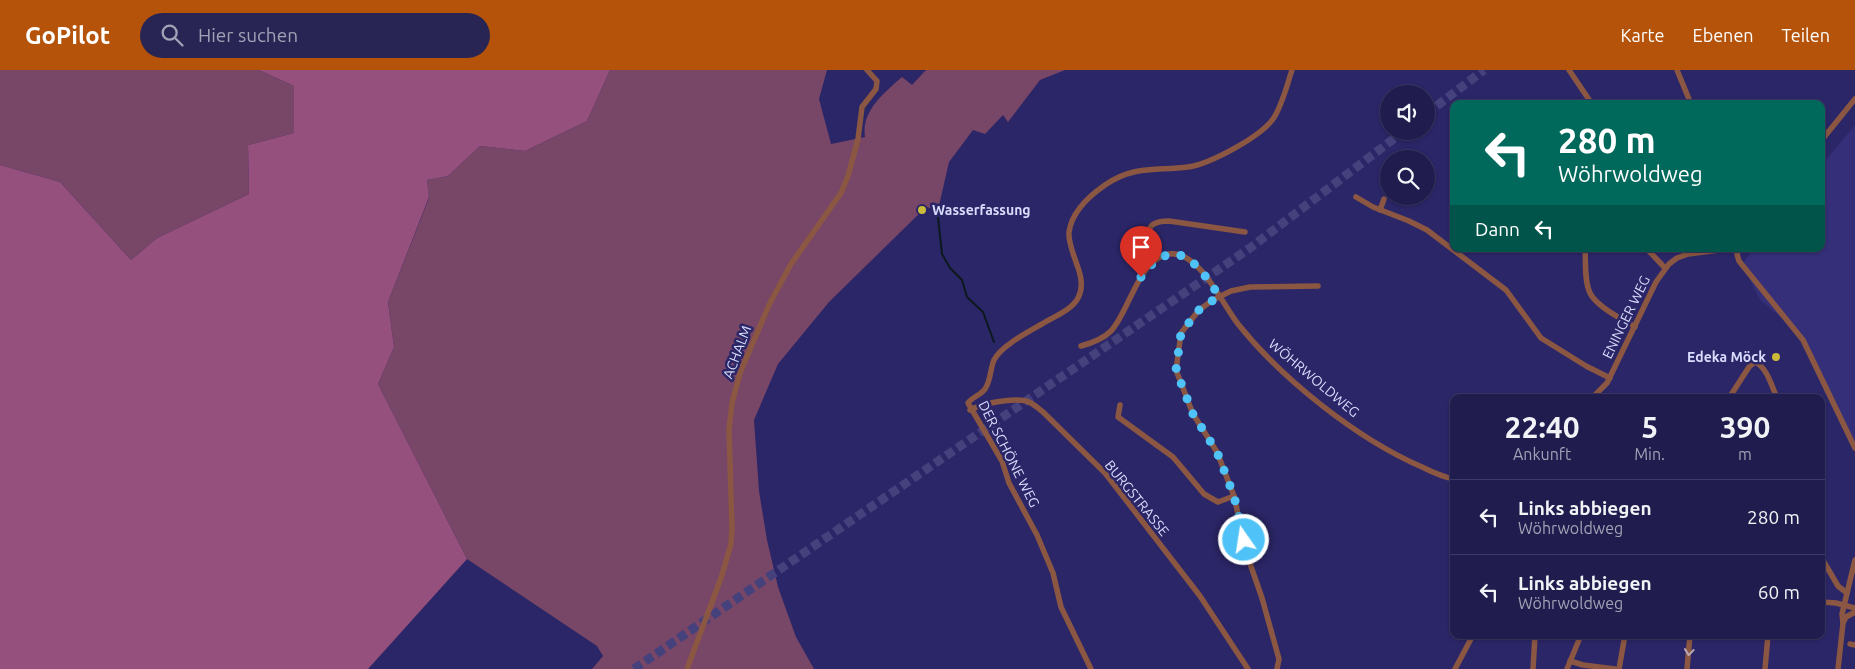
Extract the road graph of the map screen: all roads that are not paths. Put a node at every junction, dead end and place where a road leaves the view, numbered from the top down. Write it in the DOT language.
graph roads {
  1 [pos="867,70"];
  2 [pos="1292,70"];
  3 [pos="1569,70"];
  4 [pos="1678,70"];
  5 [pos="1855,99"];
  6 [pos="1589,100"];
  7 [pos="1689,100"];
  8 [pos="1825,137"];
  9 [pos="1356,197"];
  10 [pos="1382,205"];
  11 [pos="1380,210"];
  12 [pos="1245,232"];
  13 [pos="1450,247"];
  14 [pos="1456,252"];
  15 [pos="1585,252"];
  16 [pos="1650,252"];
  17 [pos="1704,252"];
  18 [pos="1738,252"];
  19 [pos="1160,258"];
  20 [pos="1666,268"];
  21 [pos="1318,286"];
  22 [pos="1219,296"];
  23 [pos="1635,327"];
  24 [pos="1081,346"];
  25 [pos="1610,378"];
  26 [pos="1596,394"];
  27 [pos="1732,394"];
  28 [pos="1775,394"];
  29 [pos="1120,405"];
  30 [pos="970,410"];
  31 [pos="1855,448"];
  32 [pos="1450,478"];
  33 [pos="1234,496"];
  34 [pos="1855,560"];
  35 [pos="1825,564"];
  36 [pos="1847,593"];
  37 [pos="1825,603"];
  38 [pos="1844,605"];
  39 [pos="1855,608"];
  40 [pos="1855,612"];
  41 [pos="1843,623"];
  42 [pos="1470,639"];
  43 [pos="1535,639"];
  44 [pos="1580,639"];
  45 [pos="1624,639"];
  46 [pos="1690,639"];
  47 [pos="1768,639"];
  48 [pos="1570,661"];
  49 [pos="687,669"];
  50 [pos="1091,669"];
  51 [pos="1248,669"];
  52 [pos="1277,669"];
  53 [pos="1455,669"];
  54 [pos="1532,669"];
  55 [pos="1567,669"];
  56 [pos="1615,669"];
  57 [pos="1619,669"];
  58 [pos="1687,669"];
  59 [pos="1764,669"];
  60 [pos="1838,669"];
  1 -- 49 [label="street, ACHALM"];
  2 -- 30 [label="street, DER SCHÖNE WEG"];
  3 -- 6 [label="street"];
  4 -- 7 [label="street"];
  5 -- 8 [label="street"];
  9 -- 11 [label="street"];
  10 -- 11 [label="street"];
  11 -- 13 [label="street"];
  12 -- 19 [label="street"];
  14 -- 25 [label="street"];
  15 -- 23 [label="street"];
  16 -- 20 [label="street, ENINGER WEG"];
  17 -- 20 [label="street"];
  18 -- 31 [label="street"];
  19 -- 22 [label="street, WÖHRWOLDWEG"];
  19 -- 24 [label="street"];
  20 -- 23 [label="street, ENINGER WEG"];
  21 -- 22 [label="street"];
  22 -- 32 [label="street, WÖHRWOLDWEG"];
  22 -- 33 [label="street"];
  23 -- 25 [label="street, ENINGER WEG"];
  25 -- 26 [label="street, ENINGER WEG"];
  27 -- 28 [label="street"];
  29 -- 33 [label="street"];
  30 -- 50 [label="street, DER SCHÖNE WEG"];
  30 -- 51 [label="street, BURGSTRASSE"];
  33 -- 52 [label="street"];
  34 -- 36 [label="street"];
  35 -- 36 [label="street"];
  36 -- 38 [label="street"];
  37 -- 38 [label="street"];
  38 -- 39 [label="street"];
  38 -- 41 [label="street"];
  40 -- 41 [label="street"];
  41 -- 60 [label="street"];
  42 -- 53 [label="street"];
  43 -- 54 [label="street"];
  44 -- 48 [label="street"];
  45 -- 57 [label="street"];
  46 -- 58 [label="street, one-way"];
  47 -- 59 [label="street"];
  48 -- 55 [label="street"];
  48 -- 56 [label="street"];
}
